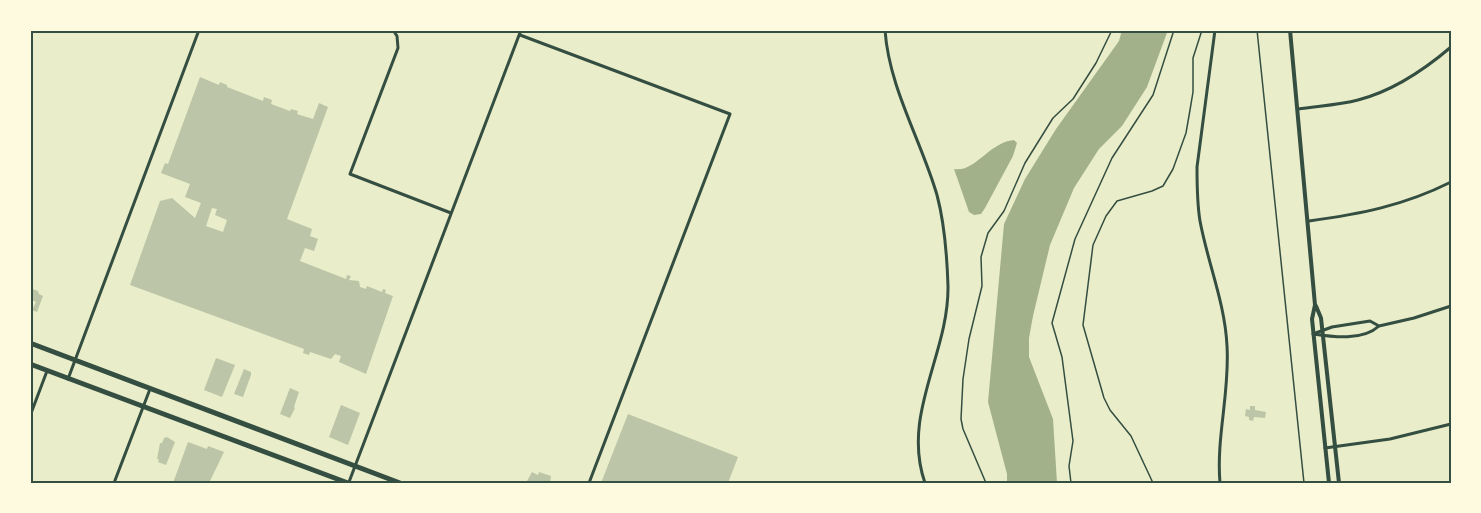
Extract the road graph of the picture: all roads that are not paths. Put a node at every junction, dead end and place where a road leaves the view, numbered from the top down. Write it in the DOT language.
graph roads {
  1 [pos="199,30"];
  2 [pos="393,30"];
  3 [pos="521,30"];
  4 [pos="885,30"];
  5 [pos="1215,30"];
  6 [pos="1290,30"];
  7 [pos="520,35"];
  8 [pos="1451,47"];
  9 [pos="1298,109"];
  10 [pos="1451,182"];
  11 [pos="451,213"];
  12 [pos="1309,221"];
  13 [pos="1315,305"];
  14 [pos="1451,306"];
  15 [pos="1379,326"];
  16 [pos="1323,333"];
  17 [pos="1313,334"];
  18 [pos="30,343"];
  19 [pos="75,360"];
  20 [pos="30,364"];
  21 [pos="47,371"];
  22 [pos="68,379"];
  23 [pos="150,388"];
  24 [pos="143,407"];
  25 [pos="30,416"];
  26 [pos="1451,424"];
  27 [pos="1335,446"];
  28 [pos="1325,448"];
  29 [pos="355,466"];
  30 [pos="114,483"];
  31 [pos="348,483"];
  32 [pos="400,483"];
  33 [pos="589,483"];
  34 [pos="925,483"];
  35 [pos="1220,483"];
  36 [pos="1329,483"];
  37 [pos="1339,483"];
  1 -- 19 [label="street"];
  2 -- 11 [label="street"];
  3 -- 7 [label="street"];
  4 -- 34 [label="street"];
  5 -- 35 [label="street"];
  6 -- 9 [label="street"];
  7 -- 11 [label="street"];
  7 -- 33 [label="street"];
  8 -- 9 [label="street"];
  9 -- 12 [label="street"];
  10 -- 12 [label="street"];
  11 -- 29 [label="street"];
  12 -- 13 [label="street"];
  13 -- 16 [label="street"];
  13 -- 17 [label="street"];
  14 -- 15 [label="street"];
  15 -- 16 [label="street"];
  15 -- 16 [label="street"];
  16 -- 17 [label="street"];
  16 -- 27 [label="street"];
  17 -- 28 [label="street"];
  18 -- 19 [label="main road"];
  19 -- 22 [label="street"];
  19 -- 23 [label="main road"];
  20 -- 21 [label="main road"];
  21 -- 22 [label="main road"];
  21 -- 25 [label="street"];
  22 -- 24 [label="main road"];
  23 -- 24 [label="street"];
  23 -- 29 [label="main road"];
  24 -- 30 [label="street"];
  24 -- 31 [label="main road"];
  26 -- 27 [label="street"];
  27 -- 28 [label="street"];
  27 -- 37 [label="street"];
  28 -- 36 [label="street"];
  29 -- 31 [label="street"];
  29 -- 32 [label="main road"];
}
